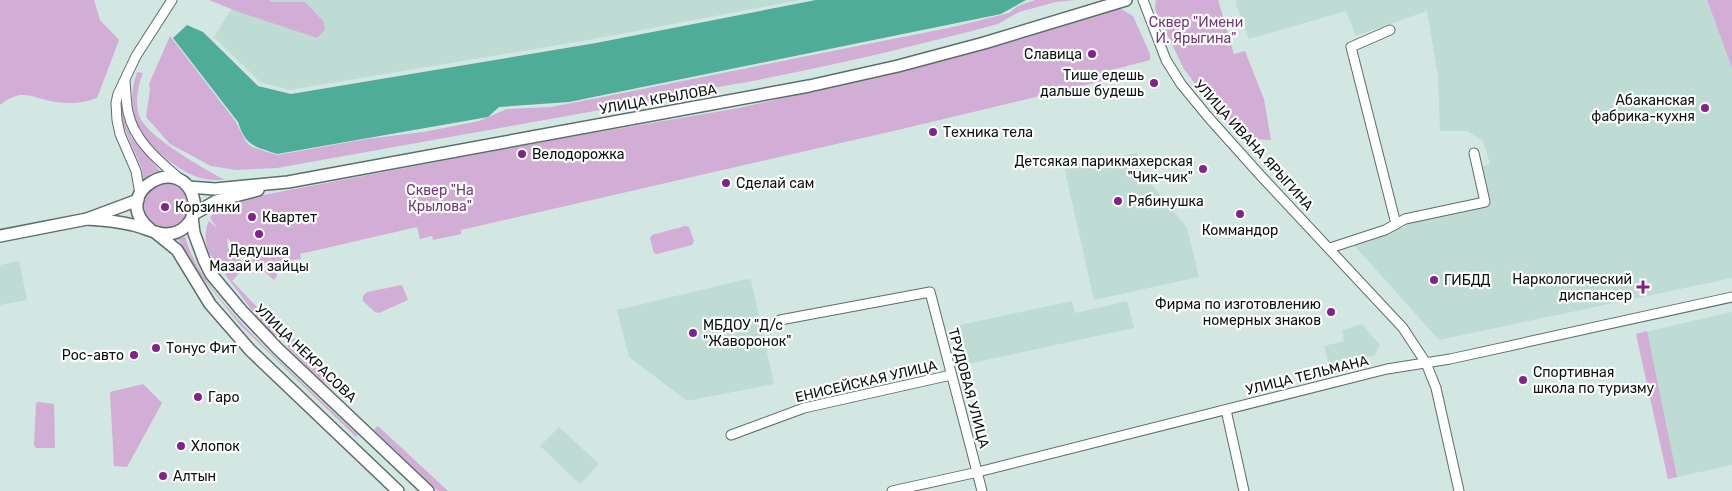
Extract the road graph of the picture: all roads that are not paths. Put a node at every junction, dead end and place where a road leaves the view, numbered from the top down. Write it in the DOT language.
graph roads {
  1 [pos="172,0"];
  2 [pos="1126,0"];
  3 [pos="1143,0"];
  4 [pos="1390,30"];
  5 [pos="125,81"];
  6 [pos="1474,153"];
  7 [pos="288,182"];
  8 [pos="186,186"];
  9 [pos="139,197"];
  10 [pos="193,216"];
  11 [pos="87,219"];
  12 [pos="1396,224"];
  13 [pos="154,232"];
  14 [pos="0,236"];
  15 [pos="1330,248"];
  16 [pos="1732,296"];
  17 [pos="780,320"];
  18 [pos="1426,363"];
  19 [pos="951,375"];
  20 [pos="1226,410"];
  21 [pos="731,435"];
  22 [pos="978,472"];
  23 [pos="398,491"];
  24 [pos="428,491"];
  25 [pos="892,491"];
  26 [pos="982,491"];
  27 [pos="1244,491"];
  28 [pos="1459,491"];
  1 -- 5 [label="street"];
  2 -- 7 [label="main road, УЛИЦА КРЫЛОВА"];
  3 -- 15 [label="street, УЛИЦА ИВАНА ЯРЫГИНА"];
  4 -- 12 [label="street"];
  5 -- 8 [label="street"];
  5 -- 9 [label="street"];
  6 -- 12 [label="street"];
  7 -- 8 [label="main road, УЛИЦА КРЫЛОВА"];
  7 -- 10 [label="main road"];
  8 -- 9 [label="main road, УЛИЦА КРЫЛОВА"];
  8 -- 10 [label="main road"];
  9 -- 11 [label="main road, УЛИЦА КРЫЛОВА"];
  9 -- 13 [label="main road"];
  10 -- 13 [label="main road"];
  10 -- 24 [label="main road, УЛИЦА НЕКРАСОВА"];
  11 -- 13 [label="main road"];
  11 -- 14 [label="main road, УЛИЦА КРЫЛОВА"];
  12 -- 15 [label="street"];
  13 -- 23 [label="main road"];
  15 -- 18 [label="street, УЛИЦА ИВАНА ЯРЫГИНА"];
  16 -- 18 [label="street, УЛИЦА ТЕЛЬМАНА"];
  17 -- 19 [label="street, ТРУДОВАЯ УЛИЦА"];
  18 -- 20 [label="street, УЛИЦА ТЕЛЬМАНА"];
  18 -- 28 [label="street, УЛИЦА ИВАНА ЯРЫГИНА"];
  19 -- 21 [label="street, ЕНИСЕЙСКАЯ УЛИЦА"];
  19 -- 22 [label="street, ТРУДОВАЯ УЛИЦА"];
  20 -- 22 [label="street, УЛИЦА ТЕЛЬМАНА"];
  20 -- 27 [label="street"];
  22 -- 25 [label="street, УЛИЦА ТЕЛЬМАНА"];
  22 -- 26 [label="street, ТРУДОВАЯ УЛИЦА"];
}
